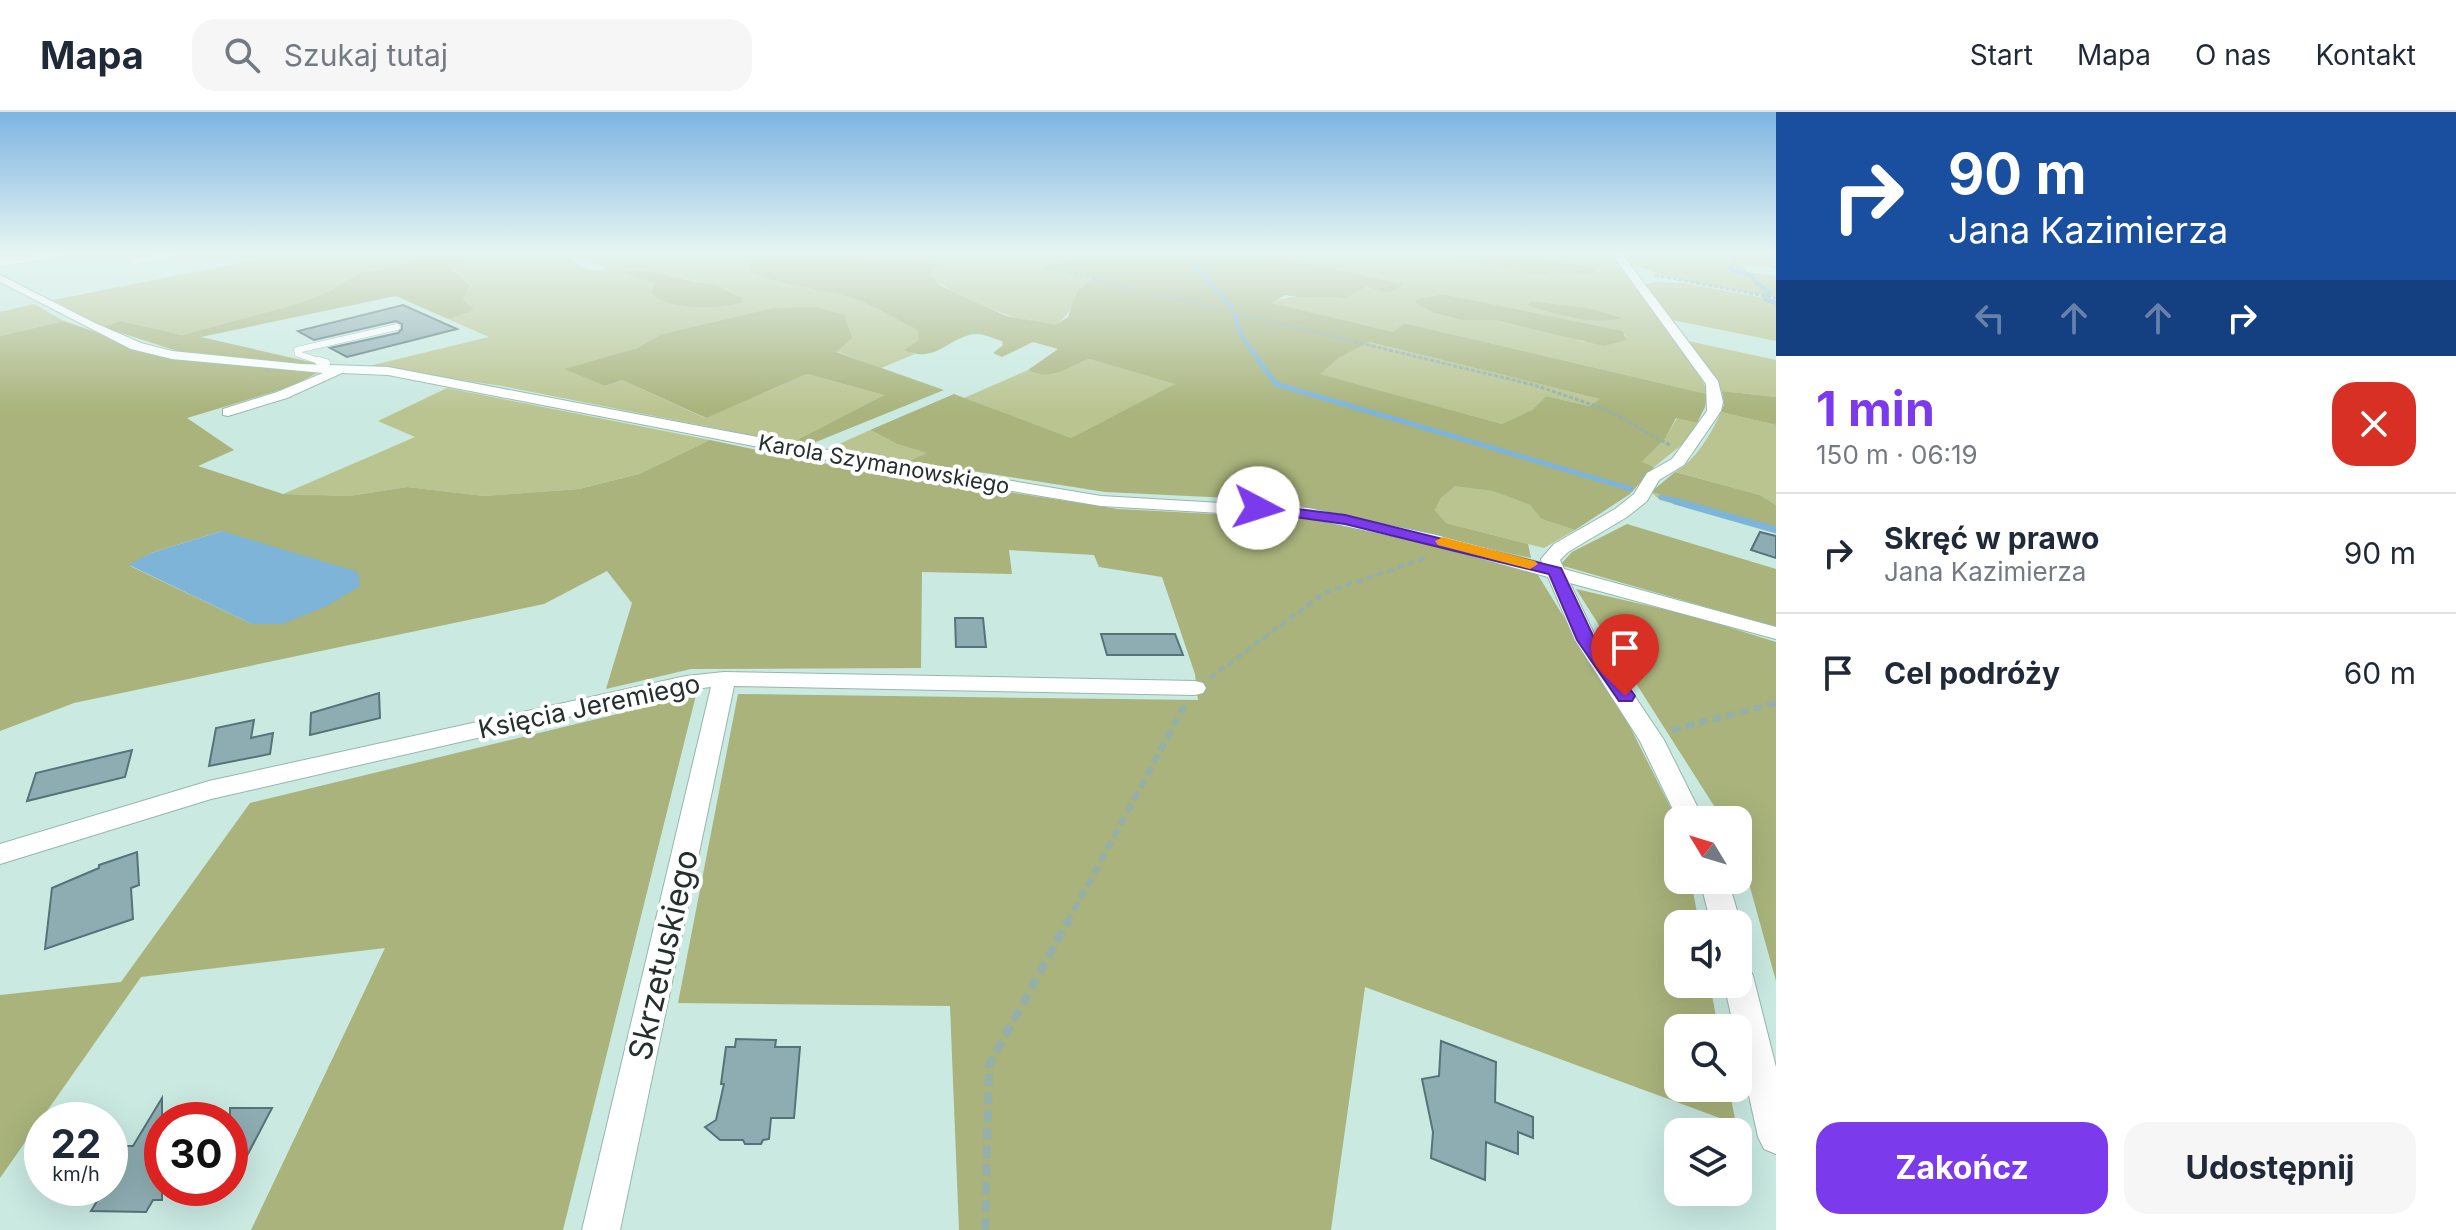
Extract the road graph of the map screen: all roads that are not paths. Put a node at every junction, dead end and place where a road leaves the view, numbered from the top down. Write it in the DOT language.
graph roads {
  1 [pos="53,306"];
  2 [pos="1656,306"];
  3 [pos="397,327"];
  4 [pos="324,368"];
  5 [pos="345,368"];
  6 [pos="228,412"];
  7 [pos="1556,571"];
  8 [pos="1776,633"];
  9 [pos="724,679"];
  10 [pos="1195,688"];
  11 [pos="1684,806"];
  12 [pos="0,854"];
  13 [pos="1743,998"];
  14 [pos="1776,1137"];
  15 [pos="601,1230"];
  1 -- 4 [label="street, Karola Szymanowskiego"];
  2 -- 7 [label="street"];
  3 -- 4 [label="lane"];
  4 -- 5 [label="street, Karola Szymanowskiego"];
  5 -- 6 [label="street"];
  5 -- 7 [label="street, Karola Szymanowskiego"];
  7 -- 8 [label="street, Karola Szymanowskiego"];
  7 -- 11 [label="street"];
  9 -- 10 [label="street, Księcia Jeremiego"];
  9 -- 12 [label="street, Księcia Jeremiego"];
  9 -- 15 [label="street, Skrzetuskiego"];
  13 -- 14 [label="street"];
}
